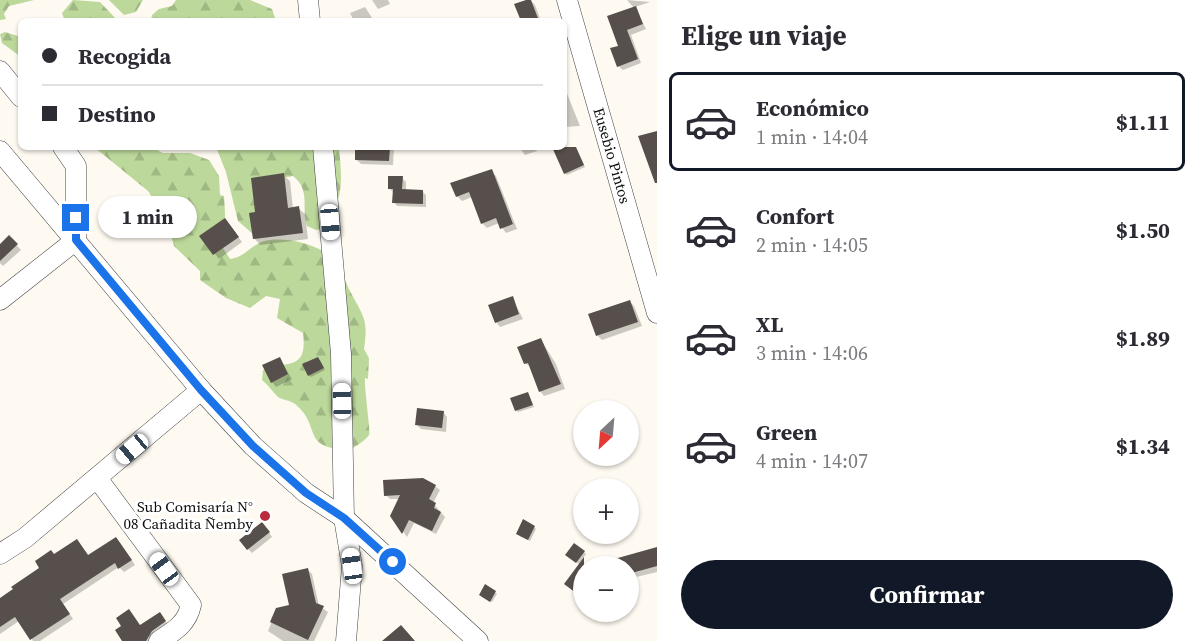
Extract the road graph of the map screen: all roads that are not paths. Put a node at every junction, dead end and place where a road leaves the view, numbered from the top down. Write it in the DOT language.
graph roads {
  1 [pos="308,0"];
  2 [pos="567,0"];
  3 [pos="310,18"];
  4 [pos="0,71"];
  5 [pos="18,92"];
  6 [pos="0,150"];
  7 [pos="65,150"];
  8 [pos="323,150"];
  9 [pos="76,240"];
  10 [pos="0,300"];
  11 [pos="657,312"];
  12 [pos="201,390"];
  13 [pos="98,478"];
  14 [pos="344,518"];
  15 [pos="0,554"];
  16 [pos="159,641"];
  17 [pos="346,641"];
  18 [pos="478,641"];
  1 -- 3 [label="street"];
  2 -- 11 [label="street, Eusebio Pintos"];
  4 -- 5 [label="street"];
  6 -- 9 [label="street"];
  7 -- 9 [label="street"];
  8 -- 14 [label="street"];
  9 -- 10 [label="street"];
  9 -- 12 [label="street"];
  12 -- 13 [label="street"];
  12 -- 14 [label="street"];
  13 -- 15 [label="street"];
  13 -- 16 [label="street"];
  14 -- 17 [label="street"];
  14 -- 18 [label="street"];
}
